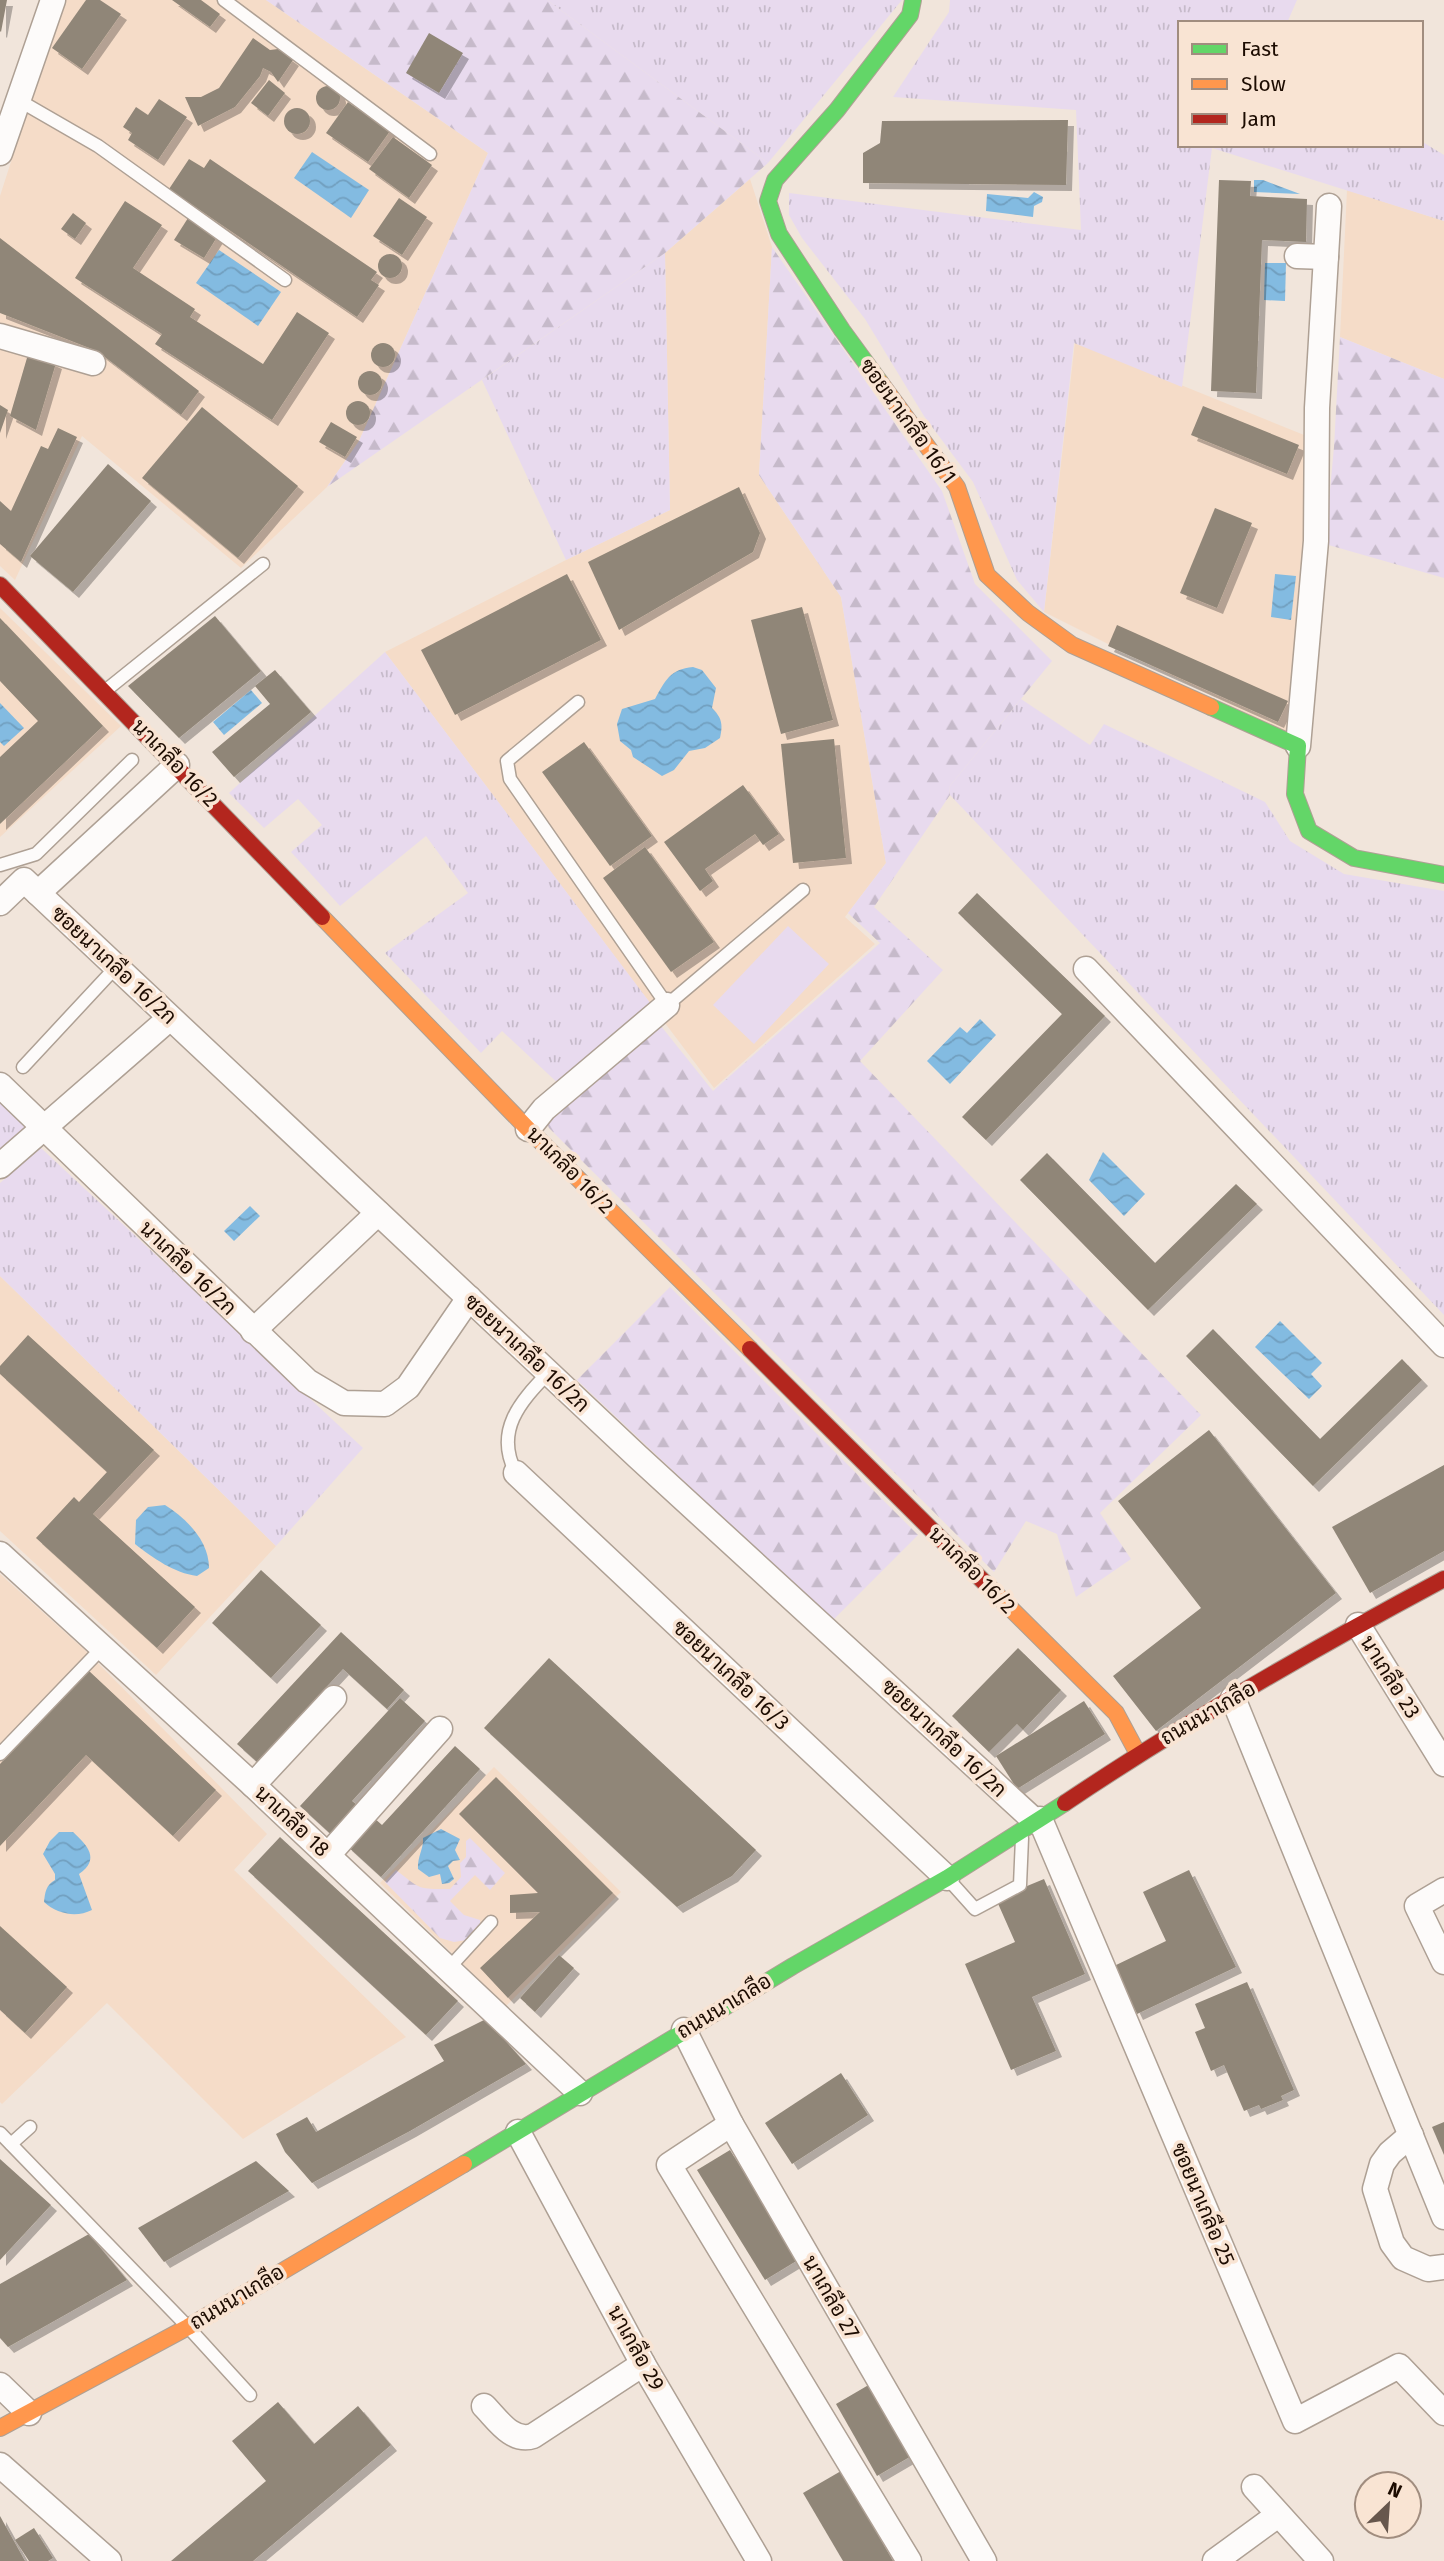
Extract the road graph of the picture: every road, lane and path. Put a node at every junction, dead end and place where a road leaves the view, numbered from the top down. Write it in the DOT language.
graph roads {
  1 [pos="53,0"];
  2 [pos="224,0"];
  3 [pos="913,0"];
  4 [pos="20,101"];
  5 [pos="2,142"];
  6 [pos="430,154"];
  7 [pos="1329,206"];
  8 [pos="1297,256"];
  9 [pos="1326,257"];
  10 [pos="285,280"];
  11 [pos="0,336"];
  12 [pos="93,363"];
  13 [pos="263,564"];
  14 [pos="0,585"];
  15 [pos="105,691"];
  16 [pos="578,702"];
  17 [pos="1298,746"];
  18 [pos="132,760"];
  19 [pos="177,765"];
  20 [pos="0,865"];
  21 [pos="1444,875"];
  22 [pos="31,886"];
  23 [pos="803,890"];
  24 [pos="0,903"];
  25 [pos="117,967"];
  26 [pos="1086,969"];
  27 [pos="667,1005"];
  28 [pos="170,1018"];
  29 [pos="23,1067"];
  30 [pos="0,1085"];
  31 [pos="43,1128"];
  32 [pos="528,1129"];
  33 [pos="0,1166"];
  34 [pos="377,1213"];
  35 [pos="469,1298"];
  36 [pos="253,1331"];
  37 [pos="1444,1345"];
  38 [pos="548,1373"];
  39 [pos="516,1473"];
  40 [pos="0,1554"];
  41 [pos="1444,1579"];
  42 [pos="1358,1625"];
  43 [pos="103,1647"];
  44 [pos="334,1698"];
  45 [pos="1233,1698"];
  46 [pos="440,1729"];
  47 [pos="0,1754"];
  48 [pos="1138,1754"];
  49 [pos="1444,1764"];
  50 [pos="253,1785"];
  51 [pos="1033,1824"];
  52 [pos="328,1855"];
  53 [pos="947,1878"];
  54 [pos="1444,1890"];
  55 [pos="491,1922"];
  56 [pos="1444,1962"];
  57 [pos="449,1968"];
  58 [pos="684,2030"];
  59 [pos="580,2093"];
  60 [pos="731,2124"];
  61 [pos="30,2127"];
  62 [pos="518,2132"];
  63 [pos="0,2133"];
  64 [pos="1411,2135"];
  65 [pos="11,2144"];
  66 [pos="1444,2217"];
  67 [pos="1444,2267"];
  68 [pos="188,2327"];
  69 [pos="643,2364"];
  70 [pos="0,2385"];
  71 [pos="250,2395"];
  72 [pos="484,2406"];
  73 [pos="29,2413"];
  74 [pos="1444,2413"];
  75 [pos="0,2428"];
  76 [pos="0,2465"];
  77 [pos="1254,2487"];
  78 [pos="1278,2515"];
  79 [pos="109,2561"];
  80 [pos="759,2561"];
  81 [pos="909,2561"];
  82 [pos="984,2561"];
  83 [pos="1215,2561"];
  84 [pos="1321,2561"];
  1 -- 4 [label="street"];
  2 -- 6 [label="lane"];
  3 -- 17 [label="street, ซอยนาเกลือ 16/1"];
  4 -- 5 [label="street"];
  4 -- 10 [label="lane"];
  7 -- 9 [label="street"];
  8 -- 9 [label="street"];
  9 -- 17 [label="street"];
  11 -- 12 [label="street"];
  13 -- 15 [label="lane"];
  14 -- 15 [label="street, นาเกลือ 16/2"];
  15 -- 19 [label="street, นาเกลือ 16/2"];
  16 -- 27 [label="lane"];
  17 -- 21 [label="street"];
  18 -- 20 [label="lane"];
  19 -- 22 [label="street"];
  19 -- 32 [label="street, นาเกลือ 16/2"];
  22 -- 24 [label="street"];
  22 -- 25 [label="street, ซอยนาเกลือ 16/2ก"];
  23 -- 27 [label="lane"];
  25 -- 28 [label="street, ซอยนาเกลือ 16/2ก"];
  25 -- 29 [label="lane"];
  26 -- 37 [label="street"];
  27 -- 32 [label="street"];
  28 -- 31 [label="street"];
  28 -- 34 [label="street, ซอยนาเกลือ 16/2ก"];
  30 -- 31 [label="street, นาเกลือ 16/2ก"];
  31 -- 33 [label="street"];
  31 -- 36 [label="street, นาเกลือ 16/2ก"];
  32 -- 48 [label="street, นาเกลือ 16/2"];
  34 -- 35 [label="street, ซอยนาเกลือ 16/2ก"];
  34 -- 36 [label="street, นาเกลือ 16/2ก"];
  35 -- 36 [label="street"];
  35 -- 38 [label="street, ซอยนาเกลือ 16/2ก"];
  38 -- 39 [label="lane"];
  38 -- 51 [label="street, ซอยนาเกลือ 16/2ก"];
  39 -- 53 [label="street, ซอยนาเกลือ 16/3"];
  40 -- 43 [label="street, นาเกลือ 18"];
  41 -- 42 [label="street, ถนนนาเกลือ"];
  42 -- 45 [label="street, ถนนนาเกลือ"];
  42 -- 49 [label="street, นาเกลือ 23"];
  43 -- 47 [label="lane"];
  43 -- 50 [label="street, นาเกลือ 18"];
  44 -- 50 [label="street"];
  45 -- 48 [label="street, ถนนนาเกลือ"];
  45 -- 64 [label="street"];
  46 -- 52 [label="street"];
  48 -- 51 [label="street, ถนนนาเกลือ"];
  50 -- 52 [label="street, นาเกลือ 18"];
  51 -- 53 [label="street, ถนนนาเกลือ"];
  51 -- 53 [label="lane"];
  51 -- 74 [label="street, ซอยนาเกลือ 25"];
  52 -- 57 [label="street, นาเกลือ 18"];
  53 -- 58 [label="street, ถนนนาเกลือ"];
  54 -- 56 [label="street"];
  55 -- 57 [label="lane"];
  57 -- 59 [label="street, นาเกลือ 18"];
  58 -- 59 [label="street, ถนนนาเกลือ"];
  58 -- 60 [label="street, นาเกลือ 27"];
  59 -- 62 [label="street, ถนนนาเกลือ"];
  60 -- 81 [label="street"];
  60 -- 82 [label="street, นาเกลือ 27"];
  61 -- 65 [label="lane"];
  62 -- 68 [label="street, ถนนนาเกลือ"];
  62 -- 69 [label="street, นาเกลือ 29"];
  63 -- 65 [label="lane"];
  64 -- 66 [label="street"];
  64 -- 67 [label="street"];
  65 -- 68 [label="lane"];
  68 -- 71 [label="lane"];
  68 -- 73 [label="street, ถนนนาเกลือ"];
  69 -- 72 [label="street"];
  69 -- 80 [label="street, นาเกลือ 29"];
  70 -- 73 [label="street"];
  73 -- 75 [label="street, ถนนนาเกลือ"];
  76 -- 79 [label="street"];
  77 -- 78 [label="street"];
  78 -- 83 [label="street"];
  78 -- 84 [label="street"];
}
